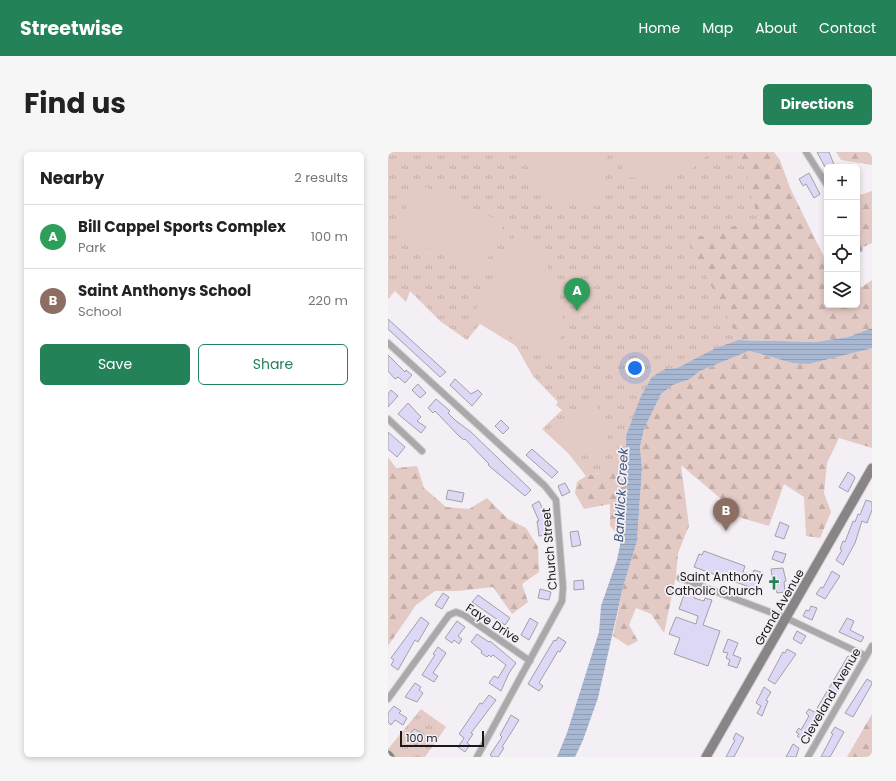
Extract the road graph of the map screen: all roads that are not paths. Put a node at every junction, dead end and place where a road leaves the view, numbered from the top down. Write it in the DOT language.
graph roads {
  1 [pos="806,152"];
  2 [pos="824,181"];
  3 [pos="388,343"];
  4 [pos="388,419"];
  5 [pos="422,451"];
  6 [pos="872,468"];
  7 [pos="680,578"];
  8 [pos="786,618"];
  9 [pos="872,646"];
  10 [pos="866,656"];
  11 [pos="530,661"];
  12 [pos="388,699"];
  13 [pos="476,757"];
  14 [pos="706,757"];
  15 [pos="808,757"];
  1 -- 2 [label="street"];
  3 -- 11 [label="street, Church Street"];
  4 -- 5 [label="street"];
  6 -- 8 [label="street, Grand Avenue"];
  7 -- 8 [label="street"];
  8 -- 10 [label="street"];
  8 -- 14 [label="street, Grand Avenue"];
  9 -- 10 [label="street, Cleveland Avenue"];
  10 -- 15 [label="street, Cleveland Avenue"];
  11 -- 12 [label="street, Faye Drive"];
  11 -- 13 [label="street, Church Street"];
}
